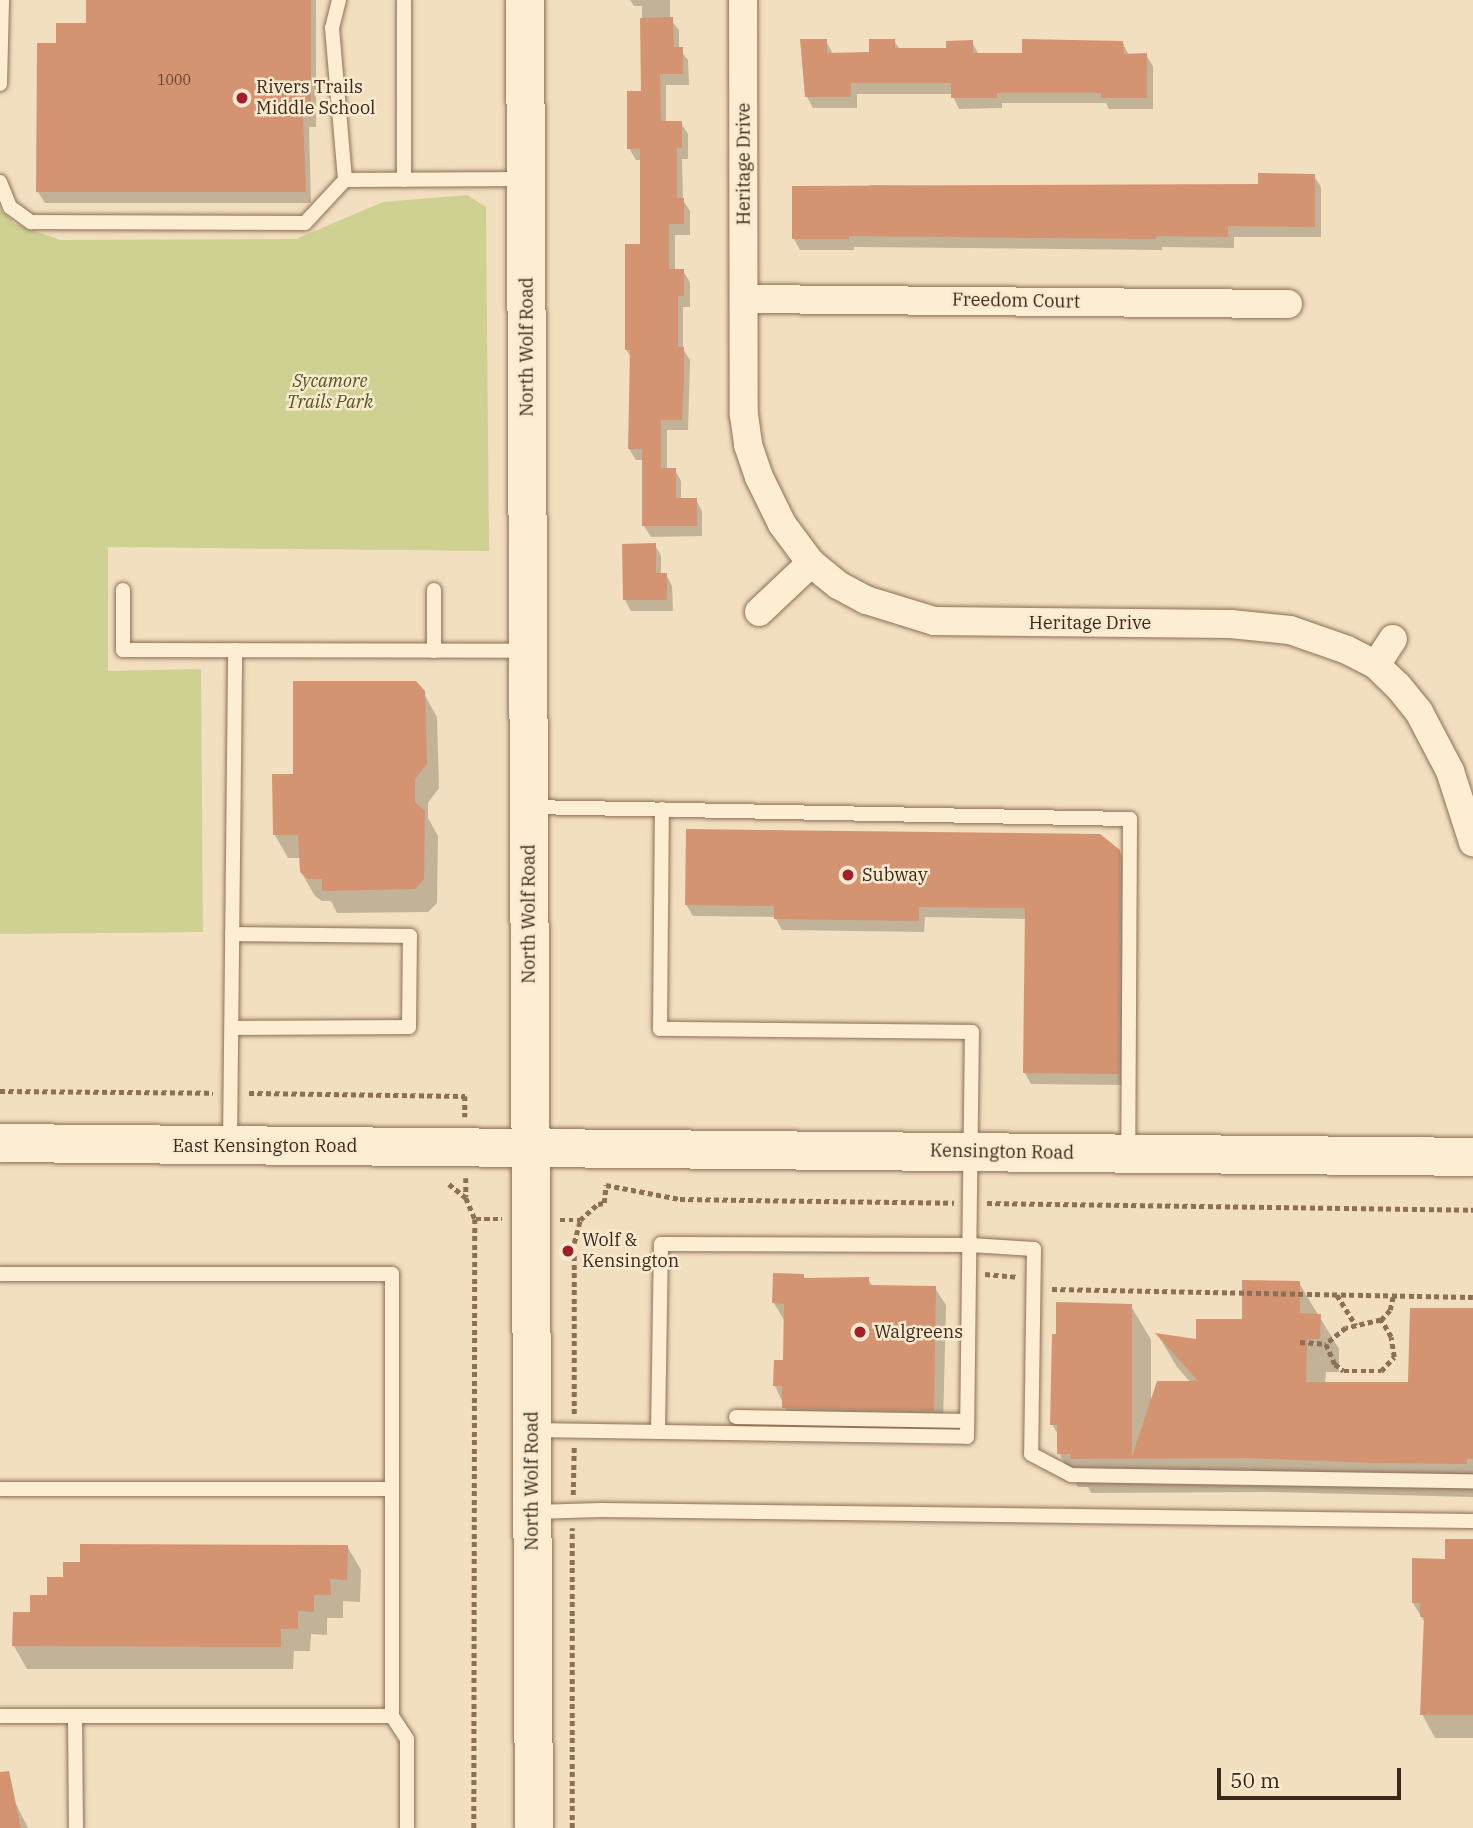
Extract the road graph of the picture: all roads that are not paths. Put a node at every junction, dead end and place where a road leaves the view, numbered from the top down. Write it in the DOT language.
graph roads {
  1 [pos="2,0"];
  2 [pos="339,0"];
  3 [pos="404,0"];
  4 [pos="525,0"];
  5 [pos="743,0"];
  6 [pos="0,84"];
  7 [pos="345,180"];
  8 [pos="404,180"];
  9 [pos="526,180"];
  10 [pos="0,181"];
  11 [pos="745,299"];
  12 [pos="1288,304"];
  13 [pos="811,563"];
  14 [pos="123,590"];
  15 [pos="434,590"];
  16 [pos="759,612"];
  17 [pos="1393,639"];
  18 [pos="235,650"];
  19 [pos="434,650"];
  20 [pos="528,650"];
  21 [pos="1376,665"];
  22 [pos="529,807"];
  23 [pos="662,810"];
  24 [pos="1473,842"];
  25 [pos="232,934"];
  26 [pos="232,1028"];
  27 [pos="0,1143"];
  28 [pos="230,1145"];
  29 [pos="531,1147"];
  30 [pos="972,1152"];
  31 [pos="1128,1154"];
  32 [pos="1473,1157"];
  33 [pos="970,1245"];
  34 [pos="0,1274"];
  35 [pos="736,1416"];
  36 [pos="967,1421"];
  37 [pos="532,1430"];
  38 [pos="659,1432"];
  39 [pos="1473,1481"];
  40 [pos="0,1489"];
  41 [pos="391,1489"];
  42 [pos="533,1512"];
  43 [pos="1473,1521"];
  44 [pos="0,1716"];
  45 [pos="75,1716"];
  46 [pos="392,1716"];
  47 [pos="76,1828"];
  48 [pos="407,1828"];
  49 [pos="534,1828"];
  1 -- 6 [label="lane"];
  2 -- 7 [label="lane"];
  3 -- 8 [label="lane"];
  4 -- 9 [label="main road, North Wolf Road"];
  5 -- 11 [label="street, Heritage Drive"];
  7 -- 8 [label="lane"];
  7 -- 10 [label="lane"];
  8 -- 9 [label="lane"];
  9 -- 20 [label="main road, North Wolf Road"];
  11 -- 12 [label="street, Freedom Court"];
  11 -- 13 [label="street, Heritage Drive"];
  13 -- 16 [label="street"];
  13 -- 21 [label="street, Heritage Drive"];
  14 -- 18 [label="lane"];
  15 -- 19 [label="lane"];
  17 -- 21 [label="street"];
  18 -- 19 [label="lane"];
  18 -- 25 [label="lane"];
  19 -- 20 [label="lane"];
  20 -- 22 [label="main road, North Wolf Road"];
  21 -- 24 [label="street, Heritage Drive"];
  22 -- 23 [label="lane"];
  22 -- 29 [label="main road, North Wolf Road"];
  23 -- 30 [label="lane"];
  23 -- 31 [label="lane"];
  25 -- 26 [label="lane"];
  25 -- 26 [label="lane"];
  26 -- 28 [label="lane"];
  27 -- 28 [label="main road, East Kensington Road"];
  28 -- 29 [label="main road, East Kensington Road"];
  29 -- 30 [label="main road, Kensington Road"];
  29 -- 37 [label="main road, North Wolf Road"];
  30 -- 31 [label="main road, Kensington Road"];
  30 -- 33 [label="lane"];
  31 -- 32 [label="main road, Kensington Road"];
  33 -- 36 [label="lane"];
  33 -- 38 [label="lane"];
  33 -- 39 [label="lane"];
  34 -- 41 [label="lane"];
  35 -- 36 [label="lane"];
  36 -- 38 [label="lane"];
  37 -- 38 [label="lane"];
  37 -- 42 [label="main road, North Wolf Road"];
  40 -- 41 [label="lane"];
  41 -- 46 [label="lane"];
  42 -- 43 [label="lane"];
  42 -- 49 [label="main road, North Wolf Road"];
  44 -- 45 [label="lane"];
  45 -- 46 [label="lane"];
  45 -- 47 [label="lane"];
  46 -- 48 [label="lane"];
}
